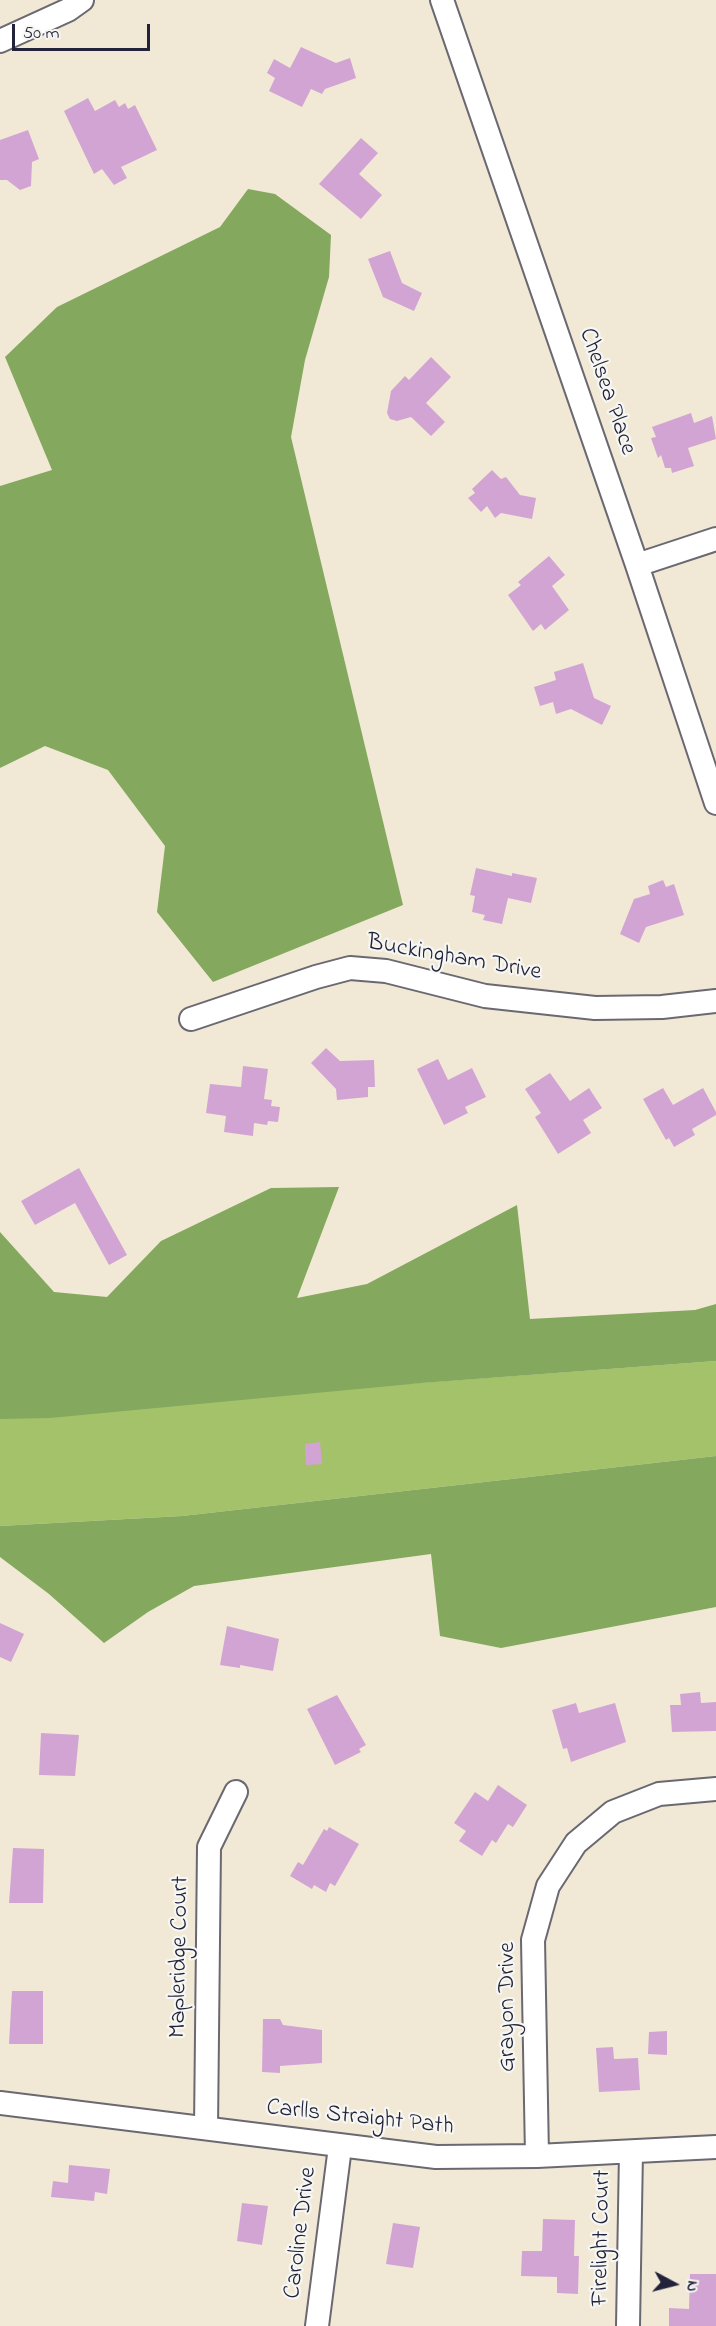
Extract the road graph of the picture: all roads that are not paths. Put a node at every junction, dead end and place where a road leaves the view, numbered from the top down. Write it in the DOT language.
graph roads {
  1 [pos="82,0"];
  2 [pos="442,0"];
  3 [pos="0,42"];
  4 [pos="716,539"];
  5 [pos="637,565"];
  6 [pos="716,803"];
  7 [pos="716,1001"];
  8 [pos="191,1019"];
  9 [pos="716,1789"];
  10 [pos="236,1792"];
  11 [pos="0,2103"];
  12 [pos="206,2128"];
  13 [pos="340,2147"];
  14 [pos="716,2147"];
  15 [pos="631,2152"];
  16 [pos="537,2156"];
  17 [pos="317,2326"];
  18 [pos="628,2326"];
  1 -- 3 [label="street"];
  2 -- 5 [label="street, Chelsea Place"];
  4 -- 5 [label="street"];
  5 -- 6 [label="street, Chelsea Place"];
  7 -- 8 [label="street, Buckingham Drive"];
  9 -- 16 [label="street, Grayon Drive"];
  10 -- 12 [label="street, Mapleridge Court"];
  11 -- 12 [label="street, Carlls Straight Path"];
  12 -- 13 [label="street, Carlls Straight Path"];
  13 -- 16 [label="street, Carlls Straight Path"];
  13 -- 17 [label="street, Caroline Drive"];
  14 -- 15 [label="street, Carlls Straight Path"];
  15 -- 16 [label="street, Carlls Straight Path"];
  15 -- 18 [label="street, Firelight Court"];
}
